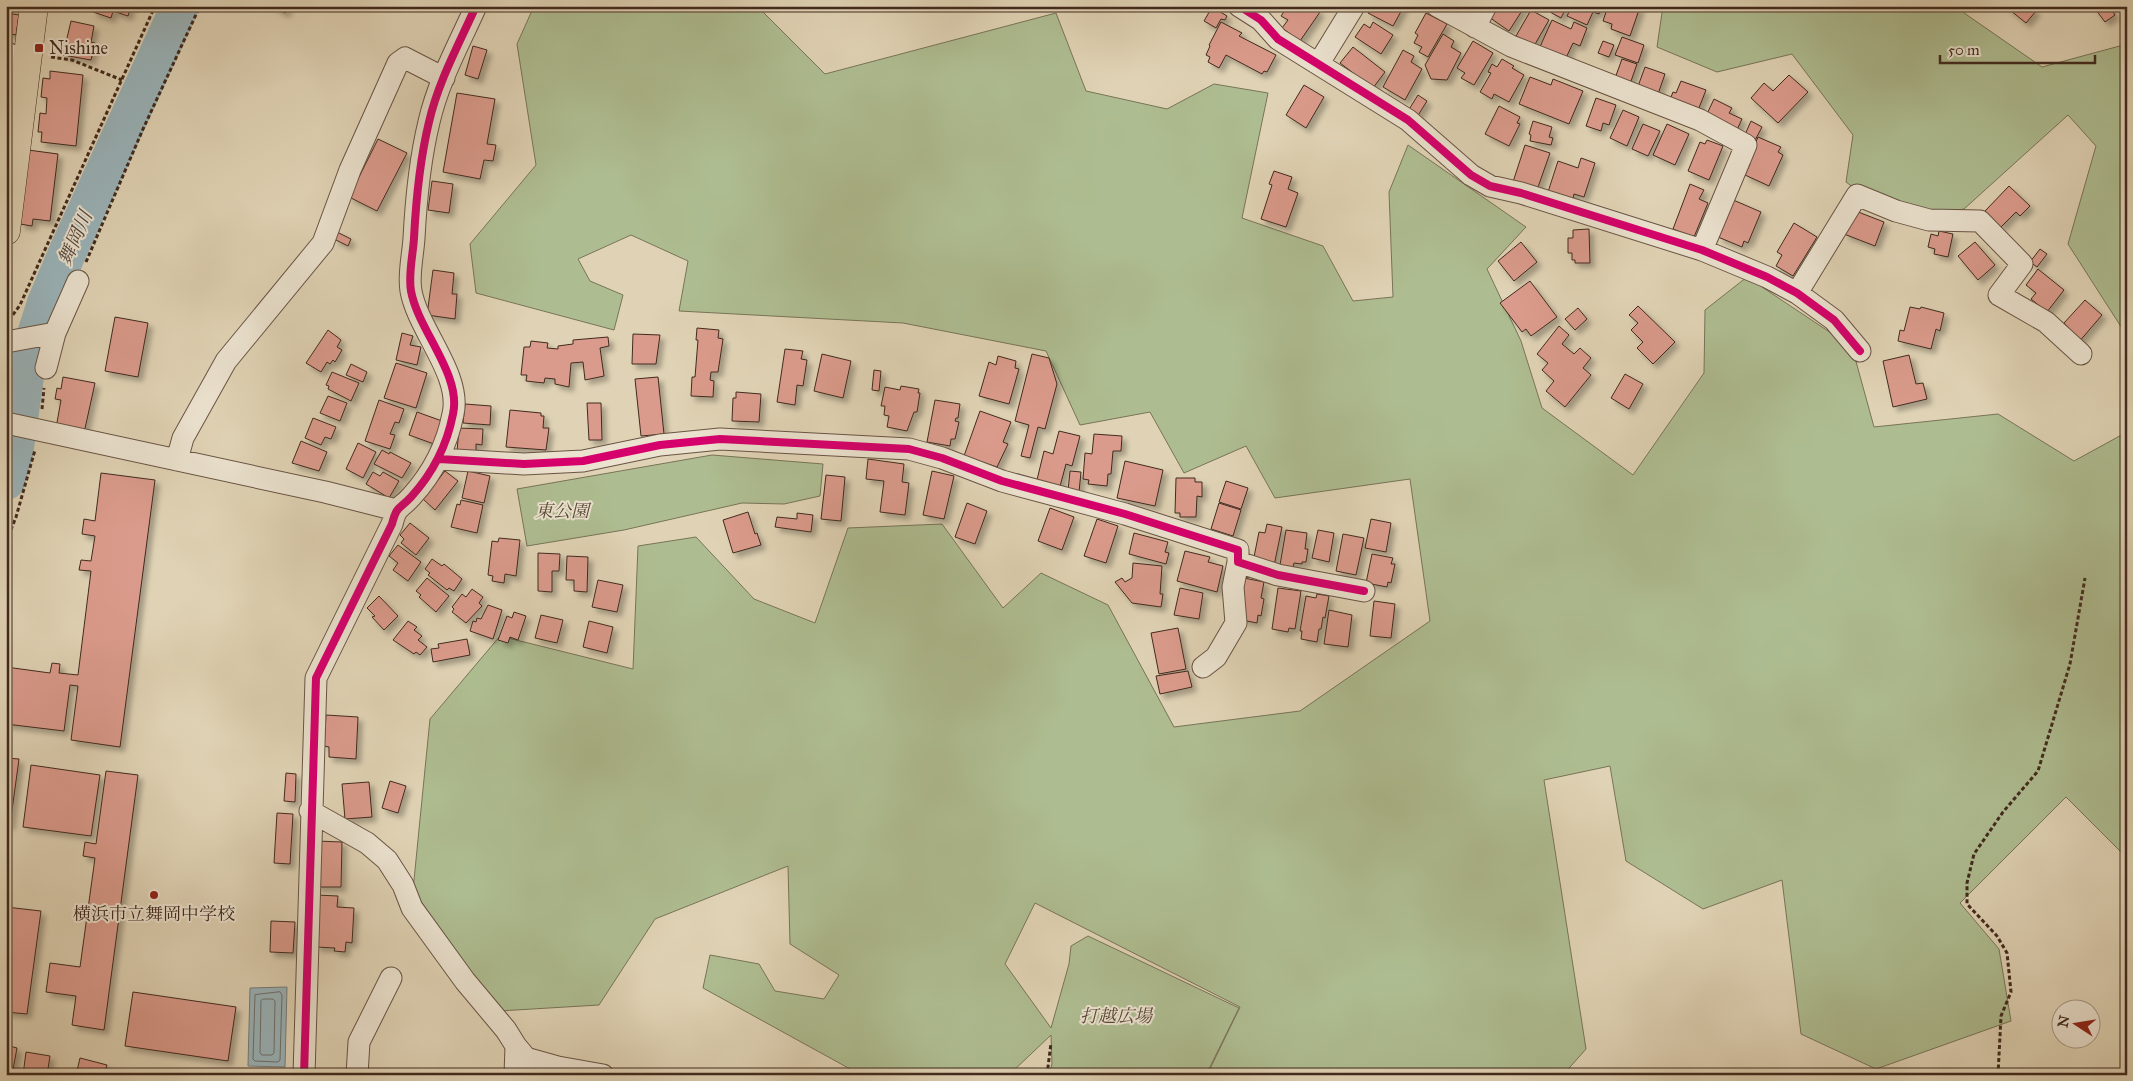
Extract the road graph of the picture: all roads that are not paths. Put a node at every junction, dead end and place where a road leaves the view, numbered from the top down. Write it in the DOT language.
graph roads {
  1 [pos="34,6"];
  2 [pos="476,6"];
  3 [pos="1238,6"];
  4 [pos="1354,6"];
  5 [pos="1436,6"];
  6 [pos="1486,6"];
  7 [pos="1475,27"];
  8 [pos="20,57"];
  9 [pos="1319,63"];
  10 [pos="444,78"];
  11 [pos="10,168"];
  12 [pos="6,231"];
  13 [pos="1702,250"];
  14 [pos="78,281"];
  15 [pos="1797,293"];
  16 [pos="50,334"];
  17 [pos="8,336"];
  18 [pos="1860,351"];
  19 [pos="2081,354"];
  20 [pos="46,368"];
  21 [pos="6,423"];
  22 [pos="439,459"];
  23 [pos="177,460"];
  24 [pos="396,510"];
  25 [pos="1238,562"];
  26 [pos="1364,591"];
  27 [pos="1203,667"];
  28 [pos="310,811"];
  29 [pos="391,978"];
  30 [pos="516,1046"];
  31 [pos="304,1075"];
  32 [pos="357,1075"];
  33 [pos="515,1075"];
  34 [pos="603,1075"];
  1 -- 8 [label="main road"];
  2 -- 10 [label="street"];
  3 -- 9 [label="street"];
  4 -- 9 [label="street"];
  5 -- 7 [label="street"];
  6 -- 7 [label="street"];
  7 -- 13 [label="street"];
  8 -- 11 [label="main road"];
  9 -- 13 [label="street"];
  10 -- 22 [label="street"];
  10 -- 23 [label="street"];
  11 -- 12 [label="main road"];
  13 -- 15 [label="street"];
  14 -- 16 [label="street"];
  15 -- 18 [label="street"];
  15 -- 19 [label="street"];
  16 -- 17 [label="street"];
  16 -- 20 [label="street"];
  21 -- 23 [label="street"];
  22 -- 24 [label="street"];
  22 -- 25 [label="street"];
  23 -- 24 [label="street"];
  24 -- 28 [label="street"];
  25 -- 26 [label="street"];
  25 -- 27 [label="street"];
  28 -- 30 [label="street"];
  28 -- 31 [label="street"];
  29 -- 32 [label="street"];
  30 -- 33 [label="street"];
  30 -- 34 [label="street"];
}
